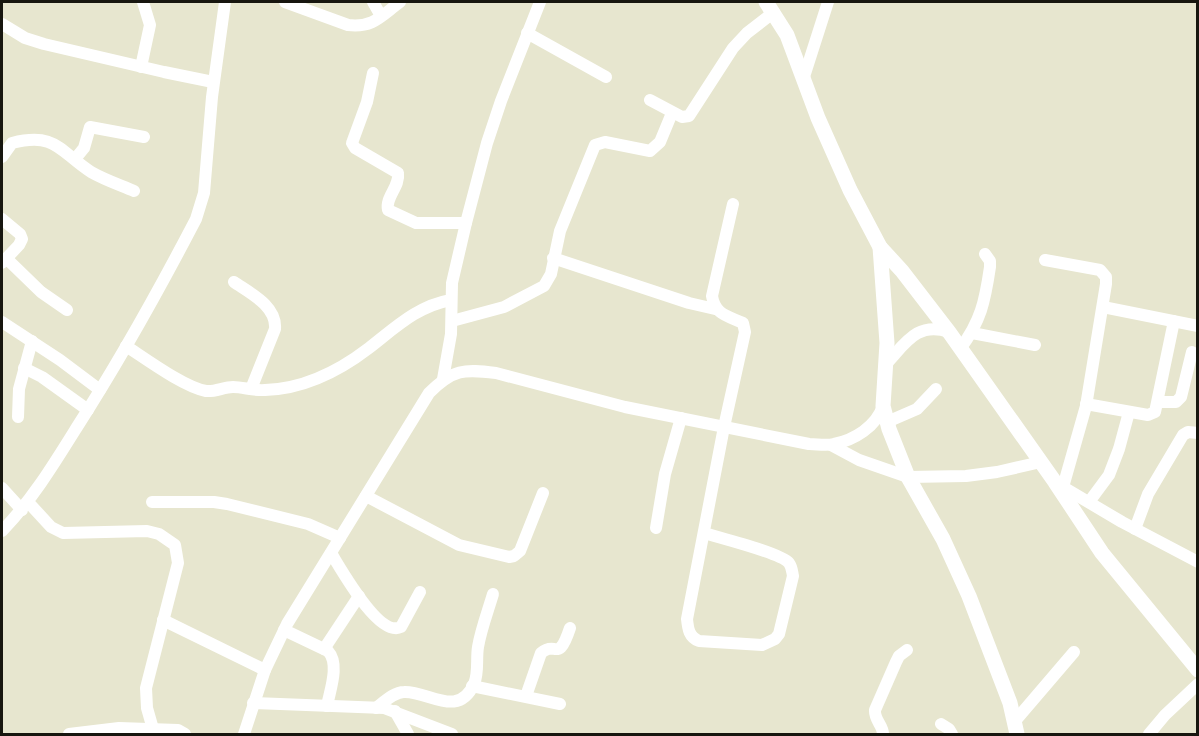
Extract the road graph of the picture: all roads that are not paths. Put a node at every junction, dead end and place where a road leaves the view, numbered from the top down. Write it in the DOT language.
graph roads {
  1 [pos="143,2"];
  2 [pos="225,2"];
  3 [pos="373,2"];
  4 [pos="400,2"];
  5 [pos="540,2"];
  6 [pos="828,2"];
  7 [pos="291,3"];
  8 [pos="770,7"];
  9 [pos="381,16"];
  10 [pos="2,27"];
  11 [pos="527,33"];
  12 [pos="141,67"];
  13 [pos="373,73"];
  14 [pos="606,77"];
  15 [pos="803,80"];
  16 [pos="213,82"];
  17 [pos="650,100"];
  18 [pos="672,113"];
  19 [pos="144,137"];
  20 [pos="2,157"];
  21 [pos="75,159"];
  22 [pos="134,191"];
  23 [pos="733,204"];
  24 [pos="2,219"];
  25 [pos="466,223"];
  26 [pos="880,247"];
  27 [pos="985,254"];
  28 [pos="553,258"];
  29 [pos="1045,260"];
  30 [pos="4,261"];
  31 [pos="234,282"];
  32 [pos="451,300"];
  33 [pos="1103,307"];
  34 [pos="715,309"];
  35 [pos="67,310"];
  36 [pos="452,321"];
  37 [pos="1174,321"];
  38 [pos="2,322"];
  39 [pos="1197,326"];
  40 [pos="949,332"];
  41 [pos="972,333"];
  42 [pos="32,341"];
  43 [pos="1035,345"];
  44 [pos="126,346"];
  45 [pos="960,348"];
  46 [pos="1169,350"];
  47 [pos="1195,352"];
  48 [pos="886,364"];
  49 [pos="24,368"];
  50 [pos="443,379"];
  51 [pos="251,389"];
  52 [pos="936,389"];
  53 [pos="100,390"];
  54 [pos="1158,402"];
  55 [pos="1086,404"];
  56 [pos="883,406"];
  57 [pos="88,410"];
  58 [pos="1129,412"];
  59 [pos="18,417"];
  60 [pos="681,418"];
  61 [pos="887,422"];
  62 [pos="724,427"];
  63 [pos="1197,433"];
  64 [pos="831,445"];
  65 [pos="1041,462"];
  66 [pos="908,477"];
  67 [pos="1059,485"];
  68 [pos="2,488"];
  69 [pos="543,493"];
  70 [pos="366,496"];
  71 [pos="152,502"];
  72 [pos="1089,502"];
  73 [pos="25,506"];
  74 [pos="656,528"];
  75 [pos="1135,529"];
  76 [pos="2,531"];
  77 [pos="704,533"];
  78 [pos="340,538"];
  79 [pos="331,553"];
  80 [pos="1197,562"];
  81 [pos="420,592"];
  82 [pos="493,594"];
  83 [pos="359,596"];
  84 [pos="163,620"];
  85 [pos="570,628"];
  86 [pos="284,630"];
  87 [pos="324,650"];
  88 [pos="907,651"];
  89 [pos="1074,652"];
  90 [pos="265,670"];
  91 [pos="1197,670"];
  92 [pos="1197,684"];
  93 [pos="472,686"];
  94 [pos="526,696"];
  95 [pos="253,703"];
  96 [pos="560,704"];
  97 [pos="327,706"];
  98 [pos="376,708"];
  99 [pos="395,711"];
  100 [pos="941,724"];
  101 [pos="1016,728"];
  102 [pos="153,729"];
  103 [pos="69,735"];
  104 [pos="185,735"];
  105 [pos="244,735"];
  106 [pos="408,735"];
  107 [pos="452,735"];
  108 [pos="883,735"];
  109 [pos="952,735"];
  110 [pos="1149,735"];
  1 -- 12 [label="street"];
  2 -- 16 [label="street"];
  3 -- 9 [label="street"];
  4 -- 9 [label="street"];
  5 -- 11 [label="street"];
  6 -- 15 [label="street"];
  7 -- 9 [label="street"];
  8 -- 15 [label="main road"];
  8 -- 18 [label="street"];
  10 -- 12 [label="street"];
  11 -- 14 [label="street"];
  11 -- 25 [label="street"];
  12 -- 16 [label="street"];
  13 -- 25 [label="street"];
  15 -- 26 [label="main road"];
  16 -- 44 [label="street"];
  17 -- 18 [label="street"];
  18 -- 28 [label="street"];
  19 -- 21 [label="street"];
  20 -- 21 [label="street"];
  21 -- 22 [label="street"];
  23 -- 34 [label="street"];
  24 -- 30 [label="street"];
  25 -- 32 [label="street"];
  26 -- 40 [label="main road"];
  26 -- 48 [label="main road"];
  27 -- 41 [label="street"];
  28 -- 34 [label="street"];
  28 -- 36 [label="street"];
  29 -- 33 [label="street"];
  30 -- 35 [label="street"];
  31 -- 51 [label="street"];
  32 -- 36 [label="street"];
  32 -- 51 [label="street"];
  33 -- 37 [label="street"];
  33 -- 55 [label="street"];
  34 -- 62 [label="street"];
  36 -- 50 [label="street"];
  37 -- 39 [label="street"];
  37 -- 46 [label="street"];
  38 -- 42 [label="street"];
  40 -- 45 [label="main road"];
  40 -- 48 [label="street"];
  41 -- 43 [label="street"];
  41 -- 45 [label="street"];
  42 -- 49 [label="street"];
  42 -- 53 [label="street"];
  44 -- 51 [label="street"];
  44 -- 53 [label="street"];
  45 -- 65 [label="main road"];
  46 -- 47 [label="street"];
  46 -- 54 [label="street"];
  47 -- 54 [label="street"];
  48 -- 56 [label="main road"];
  49 -- 57 [label="street"];
  49 -- 59 [label="street"];
  50 -- 60 [label="street"];
  50 -- 70 [label="street"];
  52 -- 61 [label="street"];
  53 -- 57 [label="street"];
  54 -- 58 [label="street"];
  55 -- 58 [label="street"];
  55 -- 67 [label="street"];
  56 -- 61 [label="main road"];
  56 -- 64 [label="street"];
  57 -- 73 [label="street"];
  58 -- 72 [label="street"];
  60 -- 62 [label="street"];
  60 -- 74 [label="street"];
  61 -- 66 [label="main road"];
  62 -- 64 [label="street"];
  62 -- 77 [label="street"];
  63 -- 75 [label="street"];
  64 -- 66 [label="street"];
  65 -- 66 [label="street"];
  65 -- 67 [label="main road"];
  66 -- 101 [label="main road"];
  67 -- 72 [label="street"];
  67 -- 91 [label="main road"];
  68 -- 73 [label="street"];
  69 -- 70 [label="street"];
  70 -- 78 [label="street"];
  71 -- 78 [label="street"];
  72 -- 75 [label="street"];
  73 -- 76 [label="street"];
  73 -- 84 [label="street"];
  75 -- 80 [label="street"];
  77 -- 77 [label="street"];
  78 -- 79 [label="street"];
  79 -- 83 [label="street"];
  79 -- 86 [label="street"];
  81 -- 83 [label="street"];
  82 -- 93 [label="street"];
  83 -- 87 [label="street"];
  84 -- 90 [label="street"];
  84 -- 102 [label="street"];
  85 -- 94 [label="street"];
  86 -- 87 [label="street"];
  86 -- 90 [label="street"];
  87 -- 97 [label="street"];
  88 -- 108 [label="street"];
  89 -- 101 [label="street"];
  90 -- 95 [label="street"];
  92 -- 110 [label="street"];
  93 -- 94 [label="street"];
  93 -- 98 [label="street"];
  94 -- 96 [label="street"];
  95 -- 97 [label="street"];
  95 -- 105 [label="street"];
  97 -- 98 [label="street"];
  98 -- 99 [label="street"];
  99 -- 106 [label="street"];
  99 -- 107 [label="street"];
  100 -- 109 [label="street"];
  102 -- 103 [label="street"];
  102 -- 104 [label="street"];
}
